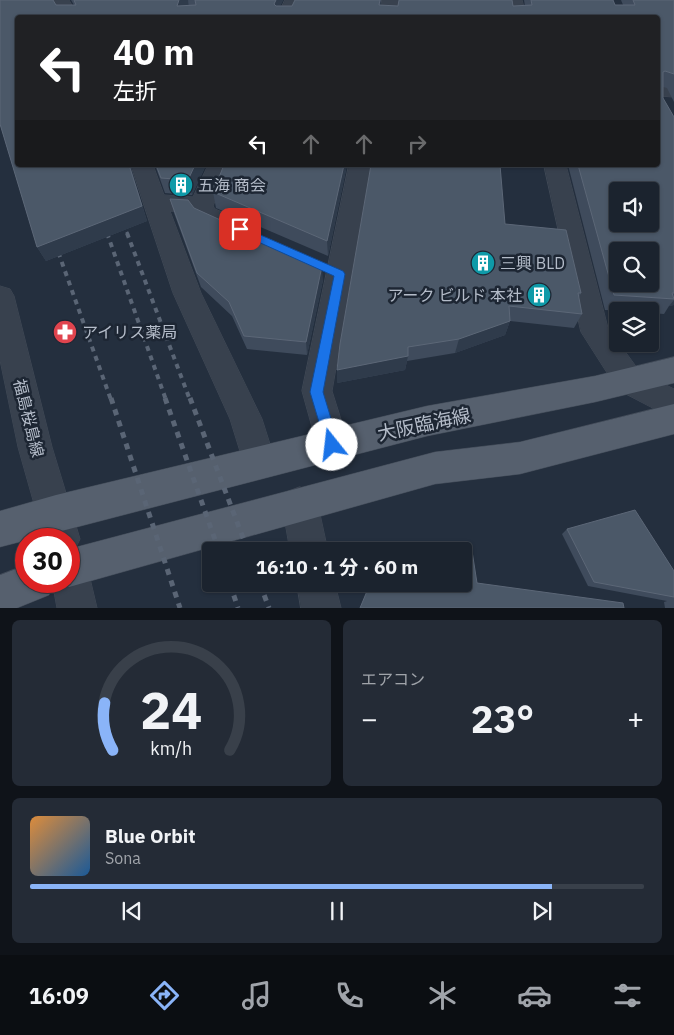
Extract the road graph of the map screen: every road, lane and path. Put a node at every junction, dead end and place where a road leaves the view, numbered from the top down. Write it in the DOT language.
graph roads {
  1 [pos="61,0"];
  2 [pos="293,0"];
  3 [pos="390,0"];
  4 [pos="514,0"];
  5 [pos="69,15"];
  6 [pos="286,15"];
  7 [pos="388,15"];
  8 [pos="518,15"];
  9 [pos="674,91"];
  10 [pos="660,92"];
  11 [pos="660,96"];
  12 [pos="667,111"];
  13 [pos="143,167"];
  14 [pos="218,167"];
  15 [pos="359,167"];
  16 [pos="555,167"];
  17 [pos="155,202"];
  18 [pos="201,206"];
  19 [pos="260,238"];
  20 [pos="0,296"];
  21 [pos="3,328"];
  22 [pos="674,370"];
  23 [pos="629,381"];
  24 [pos="674,405"];
  25 [pos="674,419"];
  26 [pos="332,445"];
  27 [pos="259,463"];
  28 [pos="300,505"];
  29 [pos="59,526"];
  30 [pos="0,529"];
  31 [pos="307,542"];
  32 [pos="80,566"];
  33 [pos="15,589"];
  34 [pos="318,592"];
  35 [pos="74,593"];
  36 [pos="0,595"];
  37 [pos="77,608"];
  38 [pos="321,608"];
  1 -- 5 [label="street"];
  2 -- 6 [label="street"];
  3 -- 7 [label="street"];
  4 -- 8 [label="street"];
  9 -- 10 [label="street"];
  11 -- 12 [label="street"];
  13 -- 17 [label="street"];
  14 -- 18 [label="street"];
  15 -- 26 [label="street"];
  16 -- 23 [label="street"];
  17 -- 18 [label="street"];
  17 -- 27 [label="street"];
  18 -- 19 [label="street"];
  20 -- 21 [label="street, 福島桜島線"];
  21 -- 29 [label="street, 福島桜島線"];
  22 -- 23 [label="main road, 大阪臨海線"];
  23 -- 24 [label="street"];
  23 -- 26 [label="main road, 大阪臨海線"];
  25 -- 28 [label="main road"];
  26 -- 27 [label="main road, 大阪臨海線"];
  27 -- 29 [label="main road, 大阪臨海線"];
  28 -- 31 [label="street"];
  28 -- 32 [label="main road"];
  29 -- 30 [label="main road, 大阪臨海線"];
  33 -- 36 [label="main road"];
  34 -- 38 [label="street"];
  35 -- 37 [label="street"];
}
